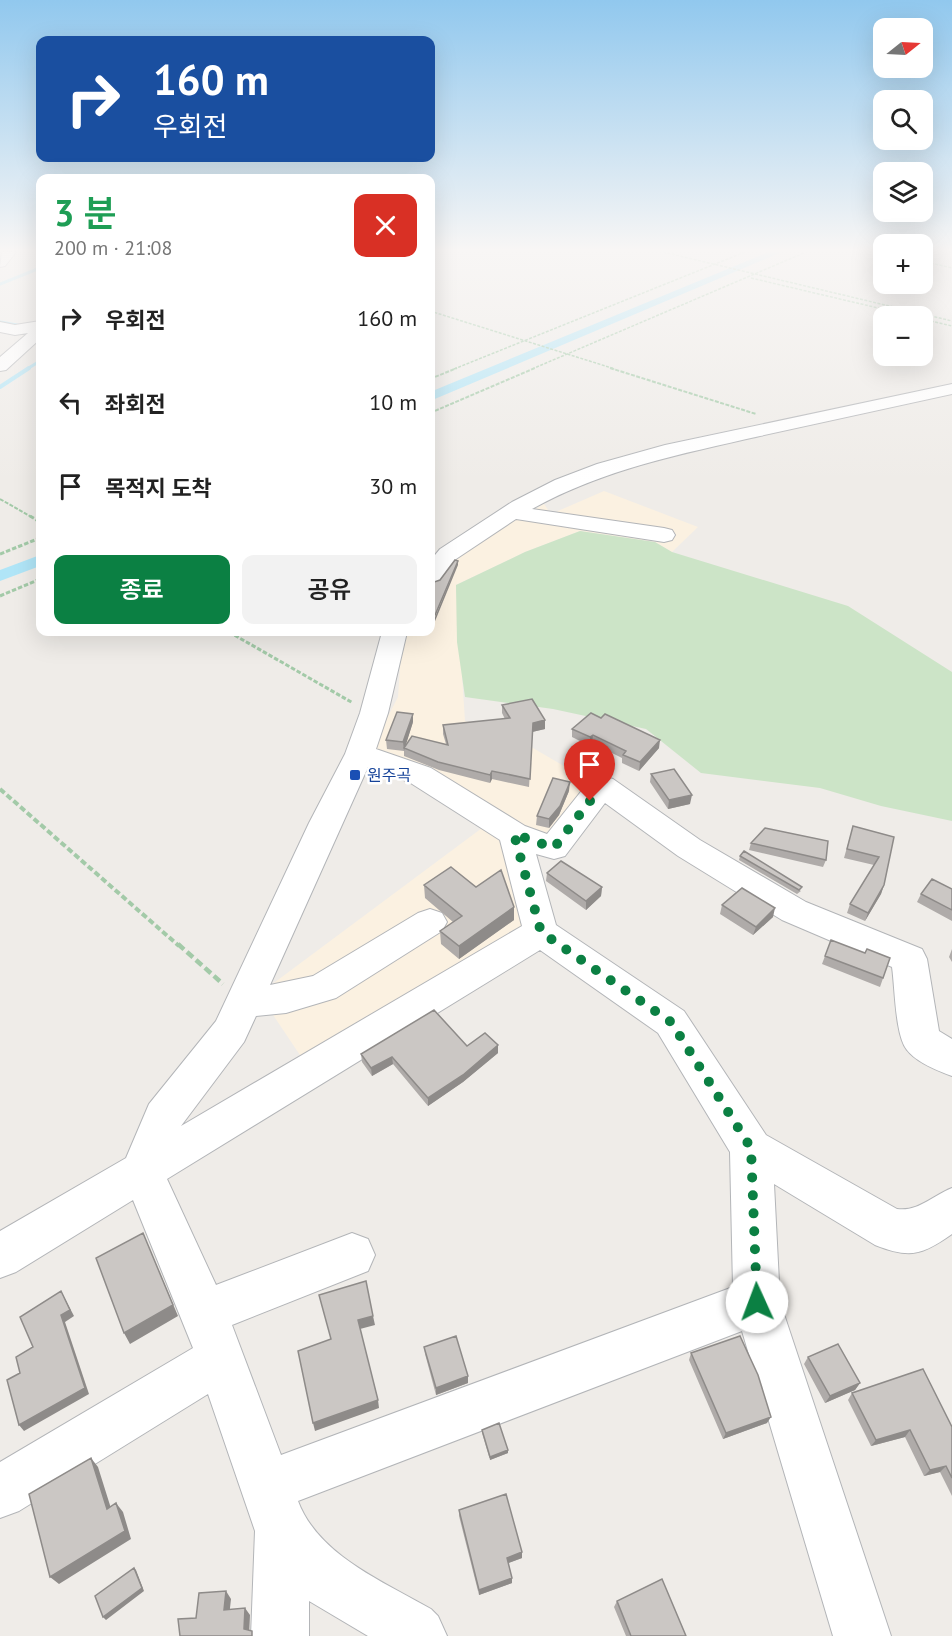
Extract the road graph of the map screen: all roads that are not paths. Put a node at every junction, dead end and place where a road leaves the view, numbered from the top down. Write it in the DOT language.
graph roads {
  1 [pos="36,329"];
  2 [pos="0,366"];
  3 [pos="952,389"];
  4 [pos="923,396"];
  5 [pos="952,398"];
  6 [pos="514,512"];
  7 [pos="664,535"];
  8 [pos="435,571"];
  9 [pos="393,636"];
  10 [pos="360,754"];
  11 [pos="514,834"];
  12 [pos="430,922"];
  13 [pos="541,932"];
  14 [pos="243,1002"];
  15 [pos="952,1059"];
  16 [pos="751,1148"];
  17 [pos="142,1171"];
  18 [pos="952,1209"];
  19 [pos="352,1255"];
  20 [pos="0,1256"];
  21 [pos="757,1302"];
  22 [pos="204,1313"];
  23 [pos="219,1360"];
  24 [pos="0,1492"];
  25 [pos="274,1509"];
  26 [pos="280,1636"];
  27 [pos="418,1636"];
  28 [pos="862,1636"];
  1 -- 2 [label="street"];
  3 -- 4 [label="street"];
  4 -- 5 [label="street"];
  4 -- 6 [label="street"];
  6 -- 7 [label="street"];
  6 -- 8 [label="street"];
  9 -- 10 [label="street"];
  10 -- 11 [label="street"];
  10 -- 14 [label="street"];
  11 -- 13 [label="street"];
  11 -- 15 [label="street"];
  12 -- 14 [label="street"];
  13 -- 16 [label="street"];
  13 -- 17 [label="street"];
  14 -- 17 [label="street"];
  16 -- 18 [label="street"];
  16 -- 21 [label="street"];
  17 -- 20 [label="street"];
  17 -- 22 [label="street"];
  19 -- 22 [label="street"];
  21 -- 25 [label="street"];
  21 -- 28 [label="street"];
  22 -- 23 [label="street"];
  23 -- 24 [label="street"];
  23 -- 25 [label="street"];
  25 -- 26 [label="street"];
  25 -- 27 [label="street"];
}
